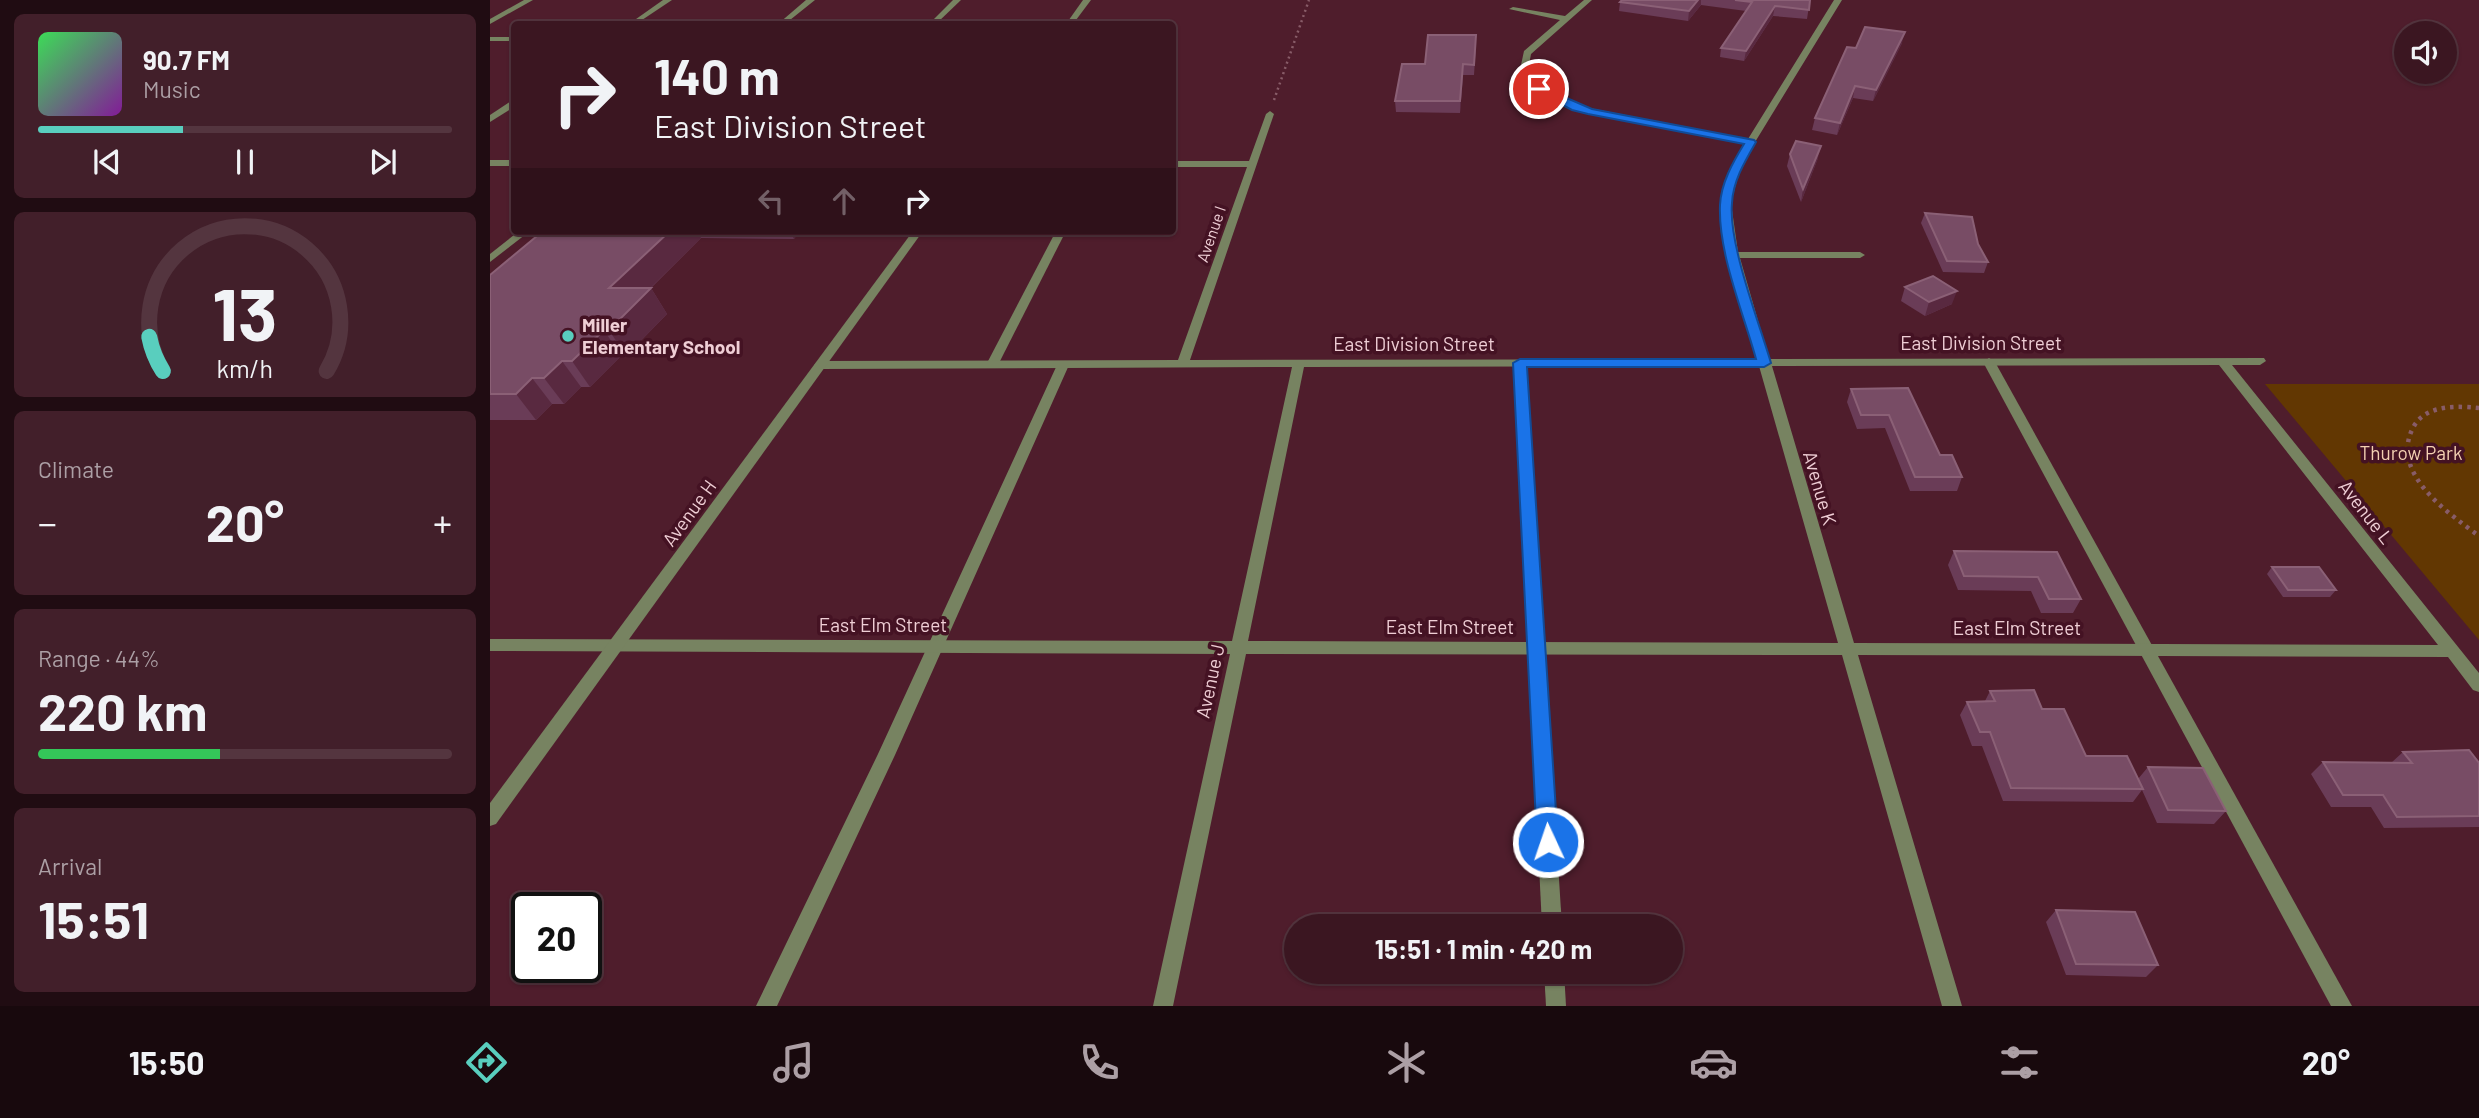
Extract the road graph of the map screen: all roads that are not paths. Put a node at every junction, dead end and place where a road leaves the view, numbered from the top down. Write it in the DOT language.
graph roads {
  1 [pos="528,0"];
  2 [pos="668,0"];
  3 [pos="811,0"];
  4 [pos="957,0"];
  5 [pos="1087,0"];
  6 [pos="1588,0"];
  7 [pos="1838,0"];
  8 [pos="1513,9"];
  9 [pos="1566,19"];
  10 [pos="636,21"];
  11 [pos="785,21"];
  12 [pos="935,21"];
  13 [pos="1071,21"];
  14 [pos="490,22"];
  15 [pos="490,39"];
  16 [pos="511,39"];
  17 [pos="1558,99"];
  18 [pos="511,105"];
  19 [pos="1524,112"];
  20 [pos="1270,114"];
  21 [pos="490,120"];
  22 [pos="1751,142"];
  23 [pos="490,163"];
  24 [pos="511,163"];
  25 [pos="1176,164"];
  26 [pos="1252,164"];
  27 [pos="520,235"];
  28 [pos="915,235"];
  29 [pos="1059,235"];
  30 [pos="1733,255"];
  31 [pos="1860,255"];
  32 [pos="490,259"];
  33 [pos="2260,361"];
  34 [pos="1989,362"];
  35 [pos="2223,362"];
  36 [pos="1520,363"];
  37 [pos="1764,363"];
  38 [pos="1183,364"];
  39 [pos="1299,364"];
  40 [pos="820,365"];
  41 [pos="992,365"];
  42 [pos="1063,365"];
  43 [pos="490,645"];
  44 [pos="616,645"];
  45 [pos="935,646"];
  46 [pos="1239,647"];
  47 [pos="1537,648"];
  48 [pos="1847,649"];
  49 [pos="2148,650"];
  50 [pos="2451,650"];
  51 [pos="2479,685"];
  52 [pos="490,818"];
  53 [pos="1551,914"];
  54 [pos="1555,984"];
  55 [pos="766,1006"];
  56 [pos="1163,1006"];
  57 [pos="1556,1006"];
  58 [pos="1952,1006"];
  59 [pos="2342,1006"];
  1 -- 14 [label="street"];
  2 -- 10 [label="street"];
  3 -- 11 [label="street"];
  4 -- 12 [label="street"];
  5 -- 13 [label="street"];
  6 -- 9 [label="street"];
  7 -- 22 [label="street, Avenue K"];
  8 -- 9 [label="street"];
  9 -- 17 [label="street"];
  15 -- 16 [label="street"];
  17 -- 19 [label="street"];
  17 -- 22 [label="street"];
  18 -- 21 [label="street"];
  20 -- 26 [label="street, Avenue I"];
  22 -- 30 [label="street, Avenue K"];
  23 -- 24 [label="street"];
  25 -- 26 [label="street"];
  26 -- 38 [label="street, Avenue I"];
  27 -- 32 [label="street"];
  28 -- 40 [label="street, Avenue H"];
  29 -- 41 [label="street"];
  30 -- 31 [label="street"];
  30 -- 37 [label="street, Avenue K"];
  33 -- 35 [label="street, East Division Street"];
  34 -- 35 [label="street, East Division Street"];
  34 -- 37 [label="street, East Division Street"];
  34 -- 49 [label="street"];
  35 -- 50 [label="street, Avenue L"];
  36 -- 37 [label="street, East Division Street"];
  36 -- 39 [label="street, East Division Street"];
  36 -- 47 [label="street"];
  37 -- 48 [label="street, Avenue K"];
  38 -- 39 [label="street, East Division Street"];
  38 -- 42 [label="street, East Division Street"];
  39 -- 46 [label="street, Avenue J"];
  40 -- 41 [label="street, East Division Street"];
  40 -- 44 [label="street, Avenue H"];
  41 -- 42 [label="street, East Division Street"];
  42 -- 45 [label="street"];
  43 -- 44 [label="street, East Elm Street"];
  44 -- 45 [label="street, East Elm Street"];
  44 -- 52 [label="street, Avenue H"];
  45 -- 46 [label="street, East Elm Street"];
  45 -- 55 [label="street"];
  46 -- 47 [label="street, East Elm Street"];
  46 -- 56 [label="street, Avenue J"];
  47 -- 48 [label="street, East Elm Street"];
  47 -- 53 [label="street"];
  48 -- 49 [label="street, East Elm Street"];
  48 -- 58 [label="street, Avenue K"];
  49 -- 50 [label="street, East Elm Street"];
  49 -- 59 [label="street"];
  50 -- 51 [label="street, Avenue L"];
  54 -- 57 [label="street"];
}
